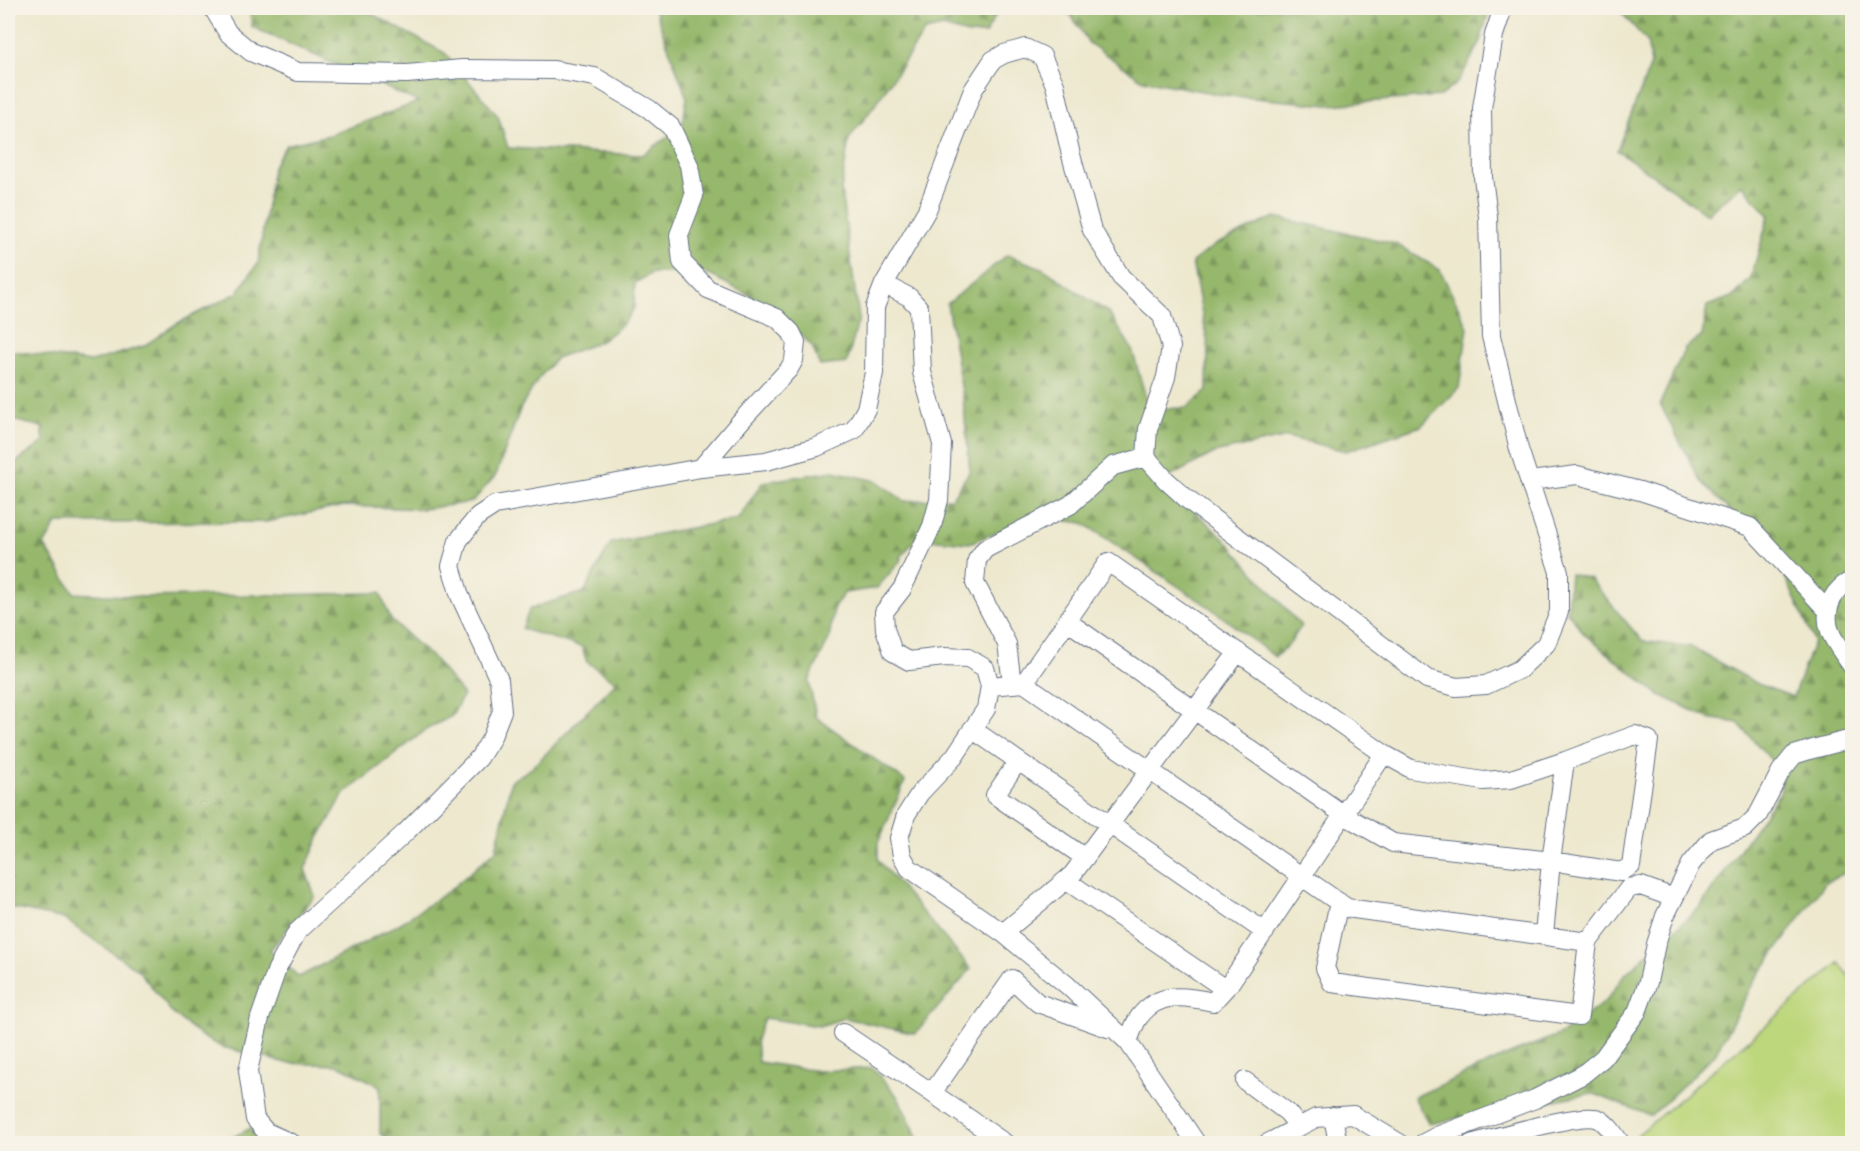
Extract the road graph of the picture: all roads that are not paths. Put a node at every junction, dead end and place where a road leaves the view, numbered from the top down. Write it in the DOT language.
graph roads {
  1 [pos="213,8"];
  2 [pos="1503,8"];
  3 [pos="884,284"];
  4 [pos="1146,457"];
  5 [pos="701,468"];
  6 [pos="1530,481"];
  7 [pos="1852,580"];
  8 [pos="1827,610"];
  9 [pos="1067,621"];
  10 [pos="1238,652"];
  11 [pos="1852,666"];
  12 [pos="1018,683"];
  13 [pos="990,686"];
  14 [pos="1195,710"];
  15 [pos="972,729"];
  16 [pos="1852,739"];
  17 [pos="1384,754"];
  18 [pos="1018,761"];
  19 [pos="1565,761"];
  20 [pos="1150,770"];
  21 [pos="1344,815"];
  22 [pos="1110,824"];
  23 [pos="1085,858"];
  24 [pos="1551,861"];
  25 [pos="1303,876"];
  26 [pos="1067,881"];
  27 [pos="1674,898"];
  28 [pos="1339,902"];
  29 [pos="1265,932"];
  30 [pos="1003,933"];
  31 [pos="1544,935"];
  32 [pos="1588,942"];
  33 [pos="1225,989"];
  34 [pos="843,1033"];
  35 [pos="1122,1036"];
  36 [pos="1245,1081"];
  37 [pos="932,1093"];
  38 [pos="1333,1116"];
  39 [pos="1299,1127"];
  40 [pos="1394,1142"];
  41 [pos="293,1143"];
  42 [pos="1006,1143"];
  43 [pos="1197,1143"];
  44 [pos="1266,1143"];
  45 [pos="1338,1143"];
  46 [pos="1422,1143"];
  47 [pos="1472,1143"];
  48 [pos="1620,1143"];
  1 -- 5 [label="street"];
  2 -- 6 [label="street"];
  3 -- 4 [label="street"];
  3 -- 5 [label="street"];
  3 -- 13 [label="street"];
  4 -- 6 [label="street"];
  4 -- 12 [label="street"];
  5 -- 41 [label="street"];
  6 -- 8 [label="street"];
  7 -- 8 [label="street"];
  8 -- 11 [label="street"];
  9 -- 10 [label="street"];
  9 -- 12 [label="street"];
  9 -- 14 [label="street"];
  10 -- 14 [label="street"];
  10 -- 17 [label="street"];
  12 -- 13 [label="street"];
  12 -- 20 [label="street"];
  13 -- 15 [label="street"];
  14 -- 20 [label="street"];
  14 -- 21 [label="street"];
  15 -- 18 [label="street"];
  15 -- 30 [label="street"];
  16 -- 27 [label="street"];
  17 -- 19 [label="street"];
  17 -- 21 [label="street"];
  18 -- 22 [label="street"];
  18 -- 23 [label="street"];
  19 -- 24 [label="street"];
  19 -- 24 [label="street"];
  20 -- 22 [label="street"];
  20 -- 25 [label="street"];
  21 -- 24 [label="street"];
  21 -- 25 [label="street"];
  22 -- 23 [label="street"];
  22 -- 29 [label="street"];
  23 -- 26 [label="street"];
  24 -- 31 [label="street"];
  25 -- 28 [label="street"];
  25 -- 29 [label="street"];
  26 -- 30 [label="street"];
  26 -- 33 [label="street"];
  27 -- 32 [label="street"];
  27 -- 46 [label="street"];
  28 -- 31 [label="street"];
  28 -- 32 [label="street"];
  29 -- 33 [label="street"];
  30 -- 35 [label="street"];
  31 -- 32 [label="street"];
  33 -- 35 [label="street"];
  34 -- 37 [label="street"];
  35 -- 37 [label="street"];
  35 -- 43 [label="street"];
  36 -- 39 [label="street"];
  37 -- 42 [label="street"];
  38 -- 39 [label="street"];
  38 -- 40 [label="street"];
  38 -- 45 [label="street"];
  39 -- 44 [label="street"];
  47 -- 48 [label="street"];
}
